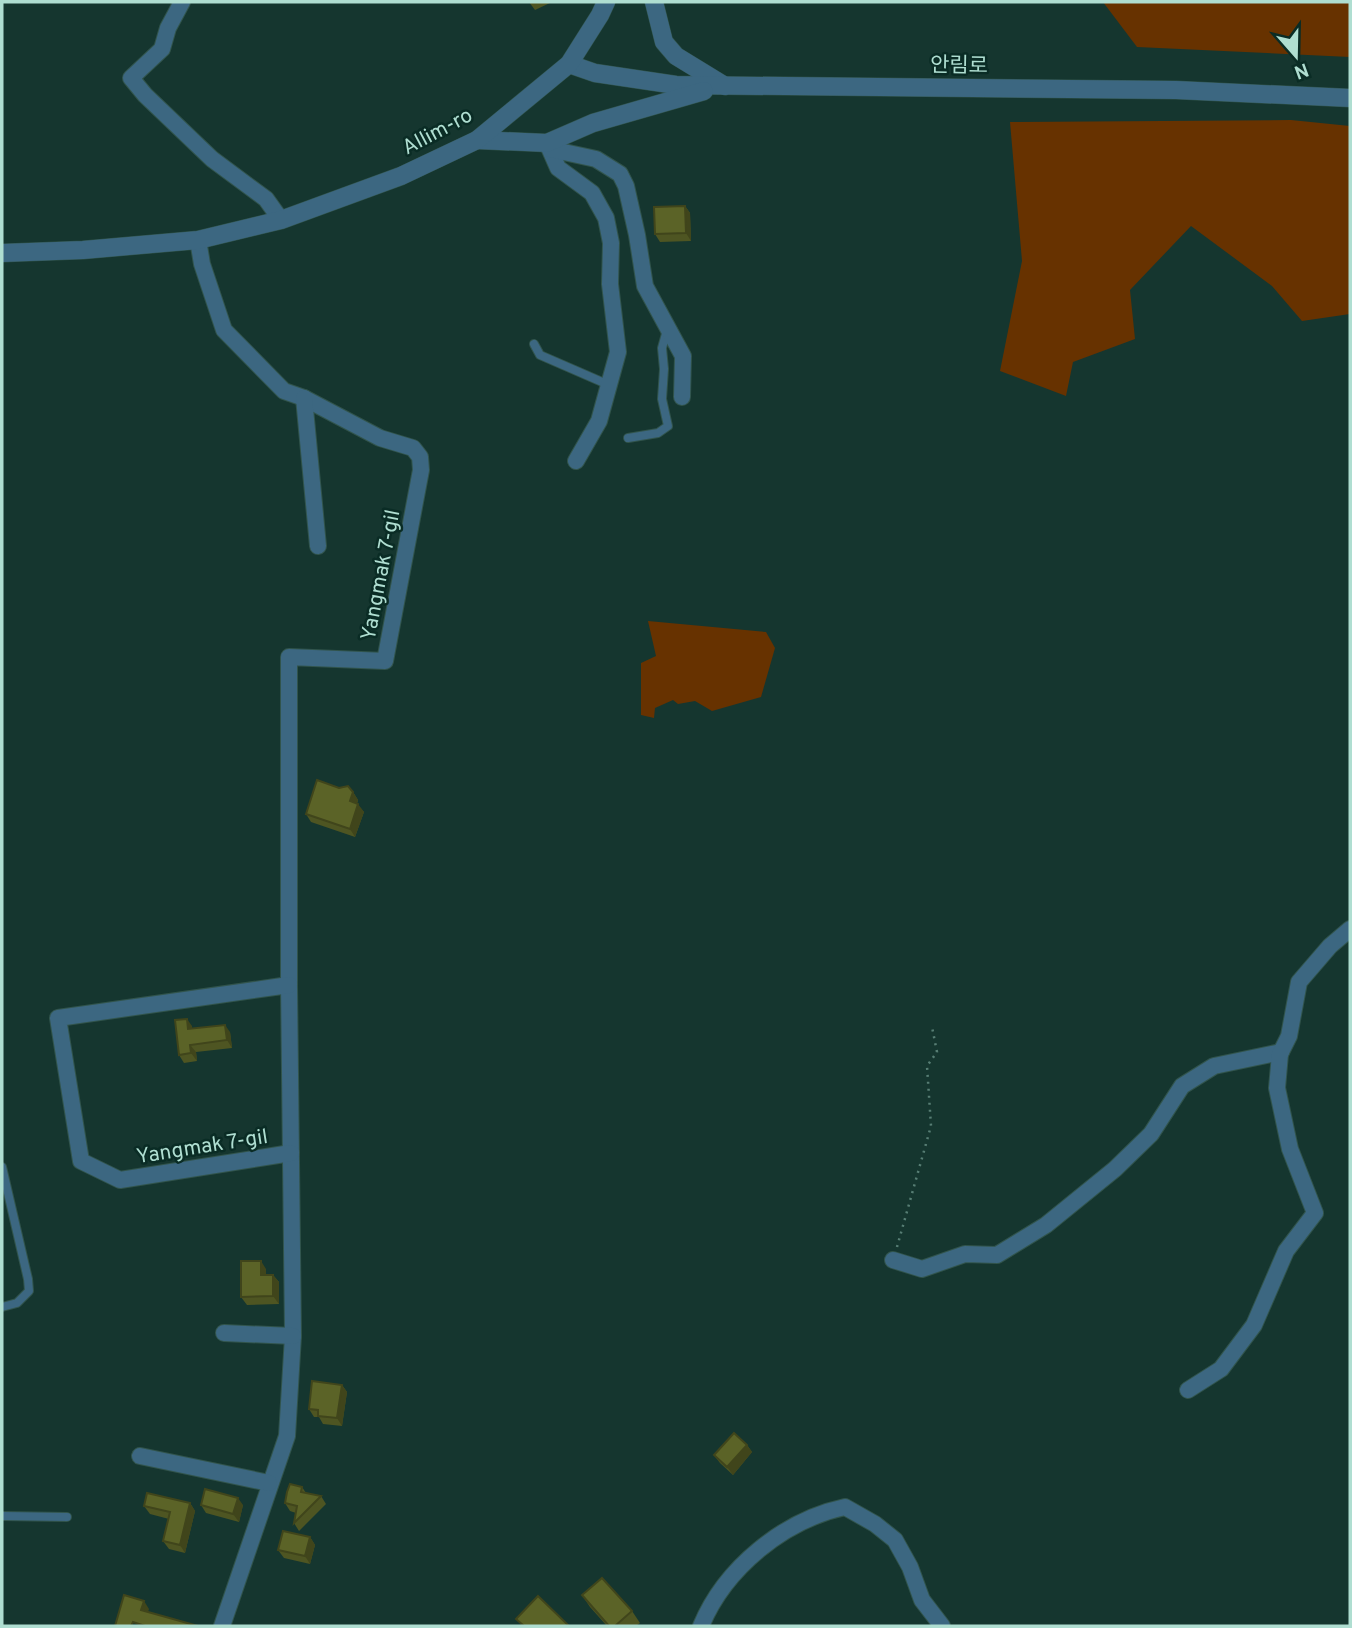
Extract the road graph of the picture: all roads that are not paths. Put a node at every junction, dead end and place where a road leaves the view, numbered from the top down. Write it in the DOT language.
graph roads {
  1 [pos="182,2"];
  2 [pos="606,2"];
  3 [pos="654,2"];
  4 [pos="569,64"];
  5 [pos="725,86"];
  6 [pos="1350,98"];
  7 [pos="477,140"];
  8 [pos="548,146"];
  9 [pos="281,220"];
  10 [pos="198,240"];
  11 [pos="2,253"];
  12 [pos="668,327"];
  13 [pos="534,344"];
  14 [pos="609,385"];
  15 [pos="682,397"];
  16 [pos="304,398"];
  17 [pos="628,438"];
  18 [pos="576,461"];
  19 [pos="318,546"];
  20 [pos="1350,929"];
  21 [pos="289,985"];
  22 [pos="1281,1052"];
  23 [pos="291,1153"];
  24 [pos="2,1167"];
  25 [pos="893,1260"];
  26 [pos="2,1307"];
  27 [pos="224,1333"];
  28 [pos="293,1336"];
  29 [pos="1188,1390"];
  30 [pos="140,1456"];
  31 [pos="270,1483"];
  32 [pos="2,1517"];
  33 [pos="68,1517"];
  34 [pos="222,1626"];
  35 [pos="701,1626"];
  36 [pos="942,1626"];
  1 -- 9 [label="street"];
  2 -- 4 [label="street, Allim-ro"];
  3 -- 5 [label="street"];
  4 -- 5 [label="street, 안림로"];
  4 -- 7 [label="street, Allim-ro"];
  5 -- 6 [label="street, 안림로"];
  5 -- 8 [label="street"];
  7 -- 8 [label="street"];
  7 -- 9 [label="street, Allim-ro"];
  8 -- 12 [label="street"];
  8 -- 14 [label="street"];
  9 -- 10 [label="street, Allim-ro"];
  10 -- 11 [label="street, Allim-ro"];
  10 -- 16 [label="street, Yangmak 7-gil"];
  12 -- 15 [label="street"];
  12 -- 17 [label="lane"];
  13 -- 14 [label="lane"];
  14 -- 18 [label="street"];
  16 -- 19 [label="street"];
  16 -- 21 [label="street, Yangmak 7-gil"];
  20 -- 22 [label="street"];
  21 -- 23 [label="street, Yangmak 7-gil"];
  21 -- 23 [label="street, Yangmak 7-gil"];
  22 -- 25 [label="street"];
  22 -- 29 [label="street"];
  23 -- 28 [label="street, Yangmak 7-gil"];
  24 -- 26 [label="lane"];
  27 -- 28 [label="street"];
  28 -- 31 [label="street, Yangmak 7-gil"];
  30 -- 31 [label="street"];
  31 -- 34 [label="street, Yangmak 7-gil"];
  32 -- 33 [label="lane"];
  35 -- 36 [label="street"];
}
